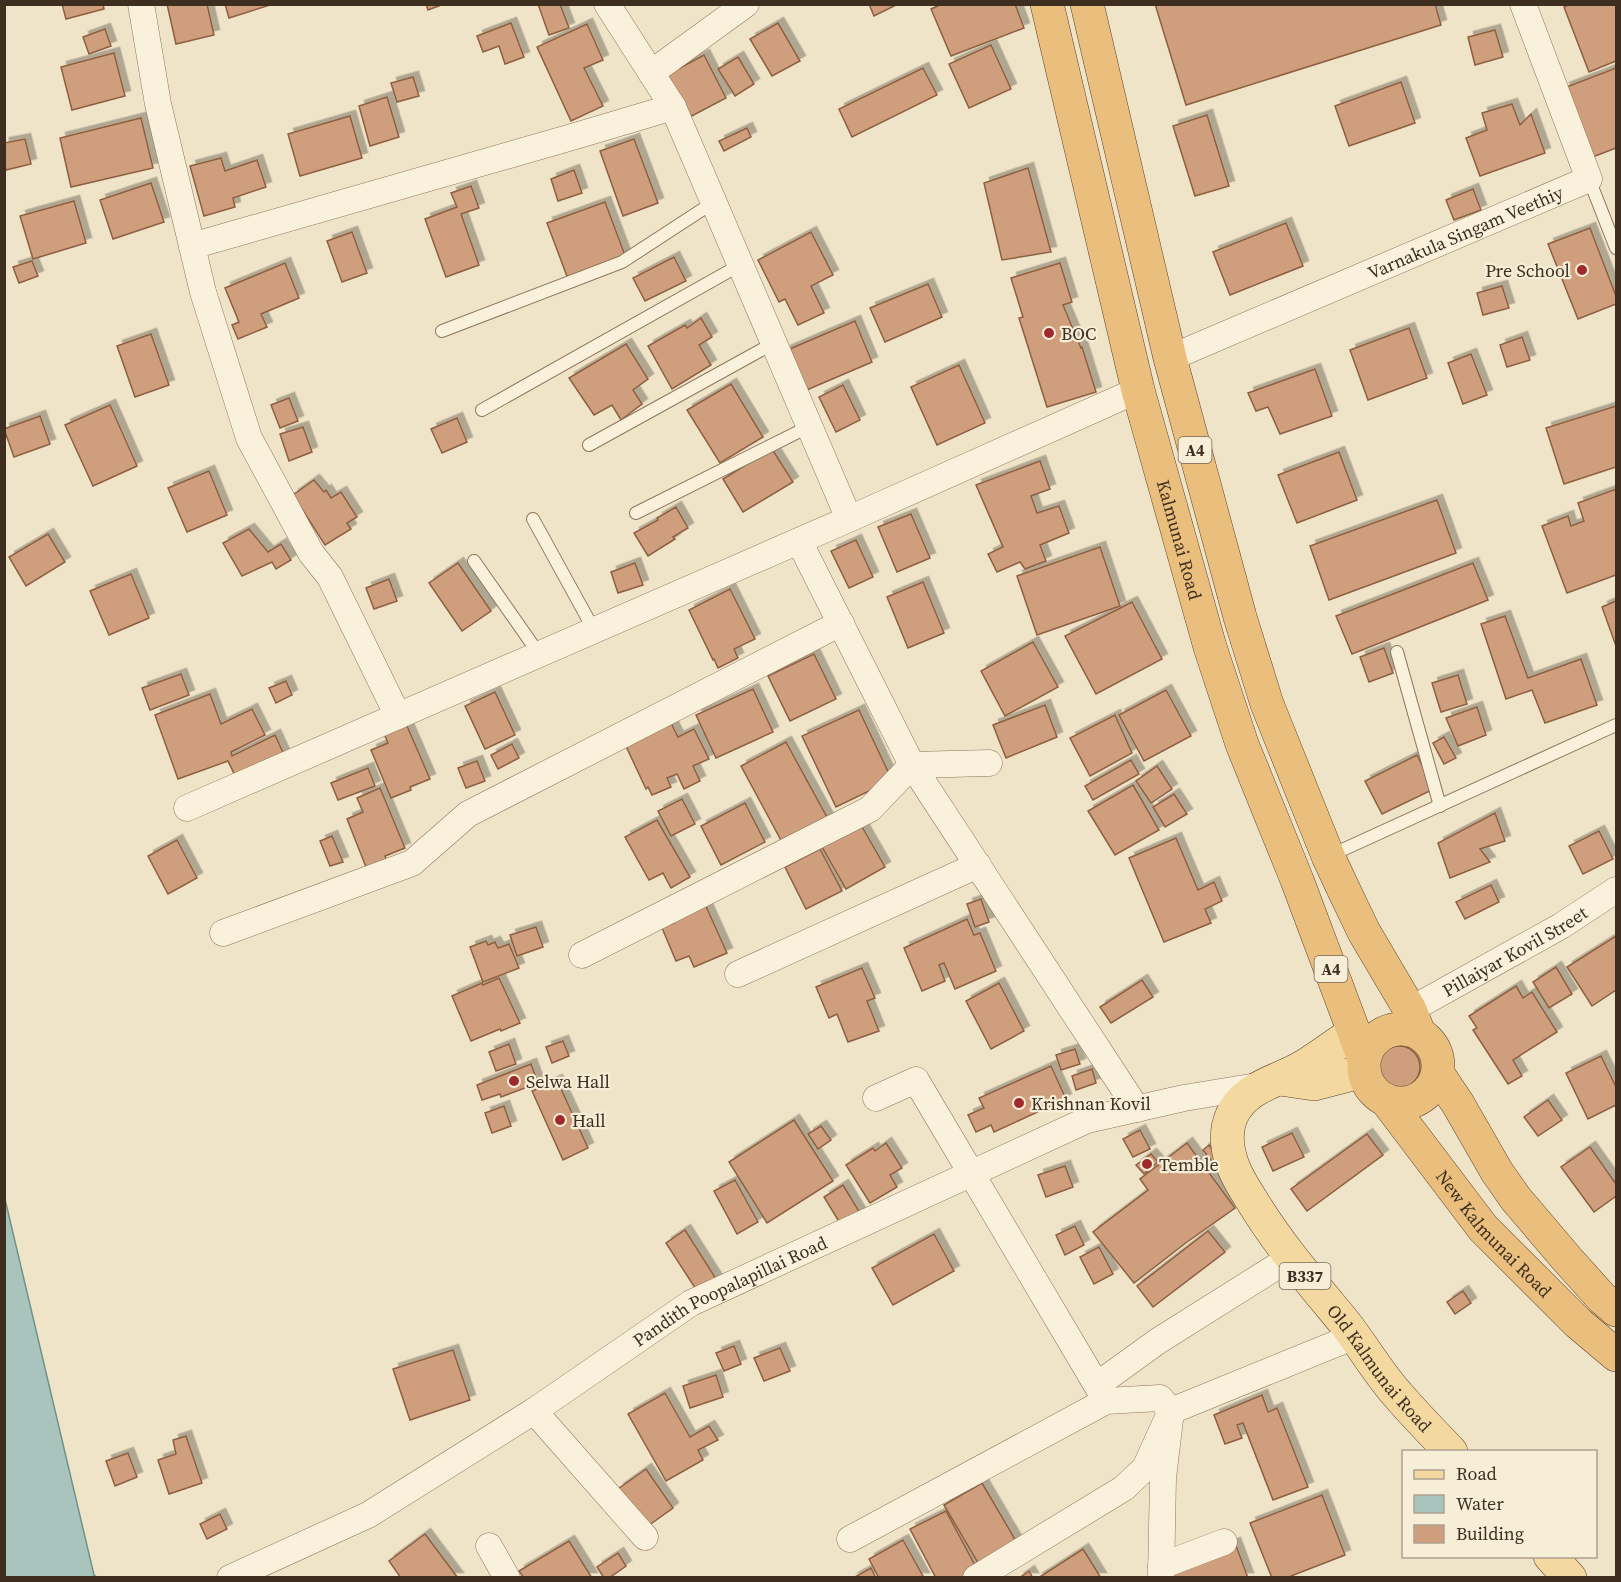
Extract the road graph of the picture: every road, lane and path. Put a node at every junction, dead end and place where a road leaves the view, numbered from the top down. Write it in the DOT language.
graph roads {
  1 [pos="141,4"];
  2 [pos="607,4"];
  3 [pos="746,4"];
  4 [pos="1047,4"];
  5 [pos="1087,4"];
  6 [pos="1523,4"];
  7 [pos="651,73"];
  8 [pos="673,107"];
  9 [pos="1589,179"];
  10 [pos="714,202"];
  11 [pos="192,246"];
  12 [pos="1617,248"];
  13 [pos="740,265"];
  14 [pos="442,331"];
  15 [pos="774,344"];
  16 [pos="1170,358"];
  17 [pos="1138,390"];
  18 [pos="482,410"];
  19 [pos="810,426"];
  20 [pos="589,445"];
  21 [pos="636,513"];
  22 [pos="533,519"];
  23 [pos="849,519"];
  24 [pos="799,540"];
  25 [pos="474,561"];
  26 [pos="841,623"];
  27 [pos="594,630"];
  28 [pos="1397,652"];
  29 [pos="539,654"];
  30 [pos="398,716"];
  31 [pos="1617,725"];
  32 [pos="989,763"];
  33 [pos="912,765"];
  34 [pos="1440,806"];
  35 [pos="187,808"];
  36 [pos="1328,856"];
  37 [pos="978,865"];
  38 [pos="1617,890"];
  39 [pos="223,933"];
  40 [pos="582,955"];
  41 [pos="738,974"];
  42 [pos="1414,1021"];
  43 [pos="1361,1054"];
  44 [pos="1438,1074"];
  45 [pos="1271,1082"];
  46 [pos="876,1098"];
  47 [pos="1386,1100"];
  48 [pos="1137,1108"];
  49 [pos="971,1173"];
  50 [pos="1290,1258"];
  51 [pos="1617,1310"];
  52 [pos="1355,1336"];
  53 [pos="1617,1355"];
  54 [pos="1102,1393"];
  55 [pos="534,1411"];
  56 [pos="1171,1411"];
  57 [pos="1449,1450"];
  58 [pos="645,1537"];
  59 [pos="850,1539"];
  60 [pos="1224,1542"];
  61 [pos="489,1546"];
  62 [pos="1551,1558"];
  63 [pos="1161,1572"];
  64 [pos="230,1578"];
  65 [pos="507,1578"];
  66 [pos="976,1578"];
  67 [pos="1570,1578"];
  1 -- 11 [label="street"];
  2 -- 7 [label="street"];
  3 -- 7 [label="street"];
  4 -- 17 [label="highway, Kalmunai Road / A4"];
  5 -- 16 [label="highway, Kalmunai Road / A4"];
  6 -- 9 [label="street"];
  7 -- 8 [label="street"];
  8 -- 10 [label="street"];
  8 -- 11 [label="street"];
  9 -- 12 [label="lane"];
  9 -- 16 [label="street, Varnakula Singam Veethiy"];
  10 -- 13 [label="street"];
  10 -- 14 [label="lane"];
  11 -- 30 [label="street"];
  13 -- 15 [label="street"];
  13 -- 18 [label="lane"];
  15 -- 19 [label="street"];
  15 -- 20 [label="lane"];
  16 -- 36 [label="highway, Kalmunai Road / A4"];
  17 -- 23 [label="street"];
  17 -- 43 [label="highway, Kalmunai Road / A4"];
  19 -- 21 [label="lane"];
  19 -- 23 [label="street"];
  22 -- 27 [label="lane"];
  23 -- 24 [label="street"];
  24 -- 26 [label="street"];
  24 -- 27 [label="street"];
  25 -- 29 [label="lane"];
  26 -- 33 [label="street"];
  26 -- 39 [label="street"];
  27 -- 29 [label="street"];
  28 -- 34 [label="lane"];
  29 -- 30 [label="street"];
  30 -- 35 [label="street"];
  31 -- 34 [label="lane"];
  32 -- 33 [label="street"];
  33 -- 37 [label="street"];
  33 -- 40 [label="street"];
  34 -- 36 [label="lane"];
  36 -- 42 [label="highway, Kalmunai Road / A4"];
  37 -- 41 [label="street"];
  37 -- 48 [label="street"];
  38 -- 42 [label="street, Pillaiyar Kovil Street"];
  42 -- 43 [label="highway"];
  42 -- 44 [label="highway"];
  43 -- 45 [label="main road, Old Kalmunai Road / B337"];
  43 -- 47 [label="highway"];
  44 -- 47 [label="highway"];
  44 -- 51 [label="highway, New Kalmunai Road"];
  45 -- 48 [label="street, Pandith Poopalapillai Road"];
  45 -- 50 [label="main road, Old Kalmunai Road / B337"];
  46 -- 49 [label="street"];
  47 -- 53 [label="highway, New Kalmunai Road"];
  48 -- 49 [label="street, Pandith Poopalapillai Road"];
  49 -- 54 [label="street"];
  49 -- 55 [label="street, Pandith Poopalapillai Road"];
  50 -- 52 [label="main road, Old Kalmunai Road / B337"];
  50 -- 54 [label="street"];
  52 -- 56 [label="street"];
  52 -- 57 [label="main road, Old Kalmunai Road / B337"];
  54 -- 56 [label="street"];
  54 -- 59 [label="street"];
  55 -- 58 [label="street"];
  55 -- 64 [label="street, Pandith Poopalapillai Road"];
  56 -- 63 [label="street"];
  56 -- 66 [label="street"];
  60 -- 63 [label="street"];
  61 -- 65 [label="street"];
  62 -- 67 [label="main road"];
}
